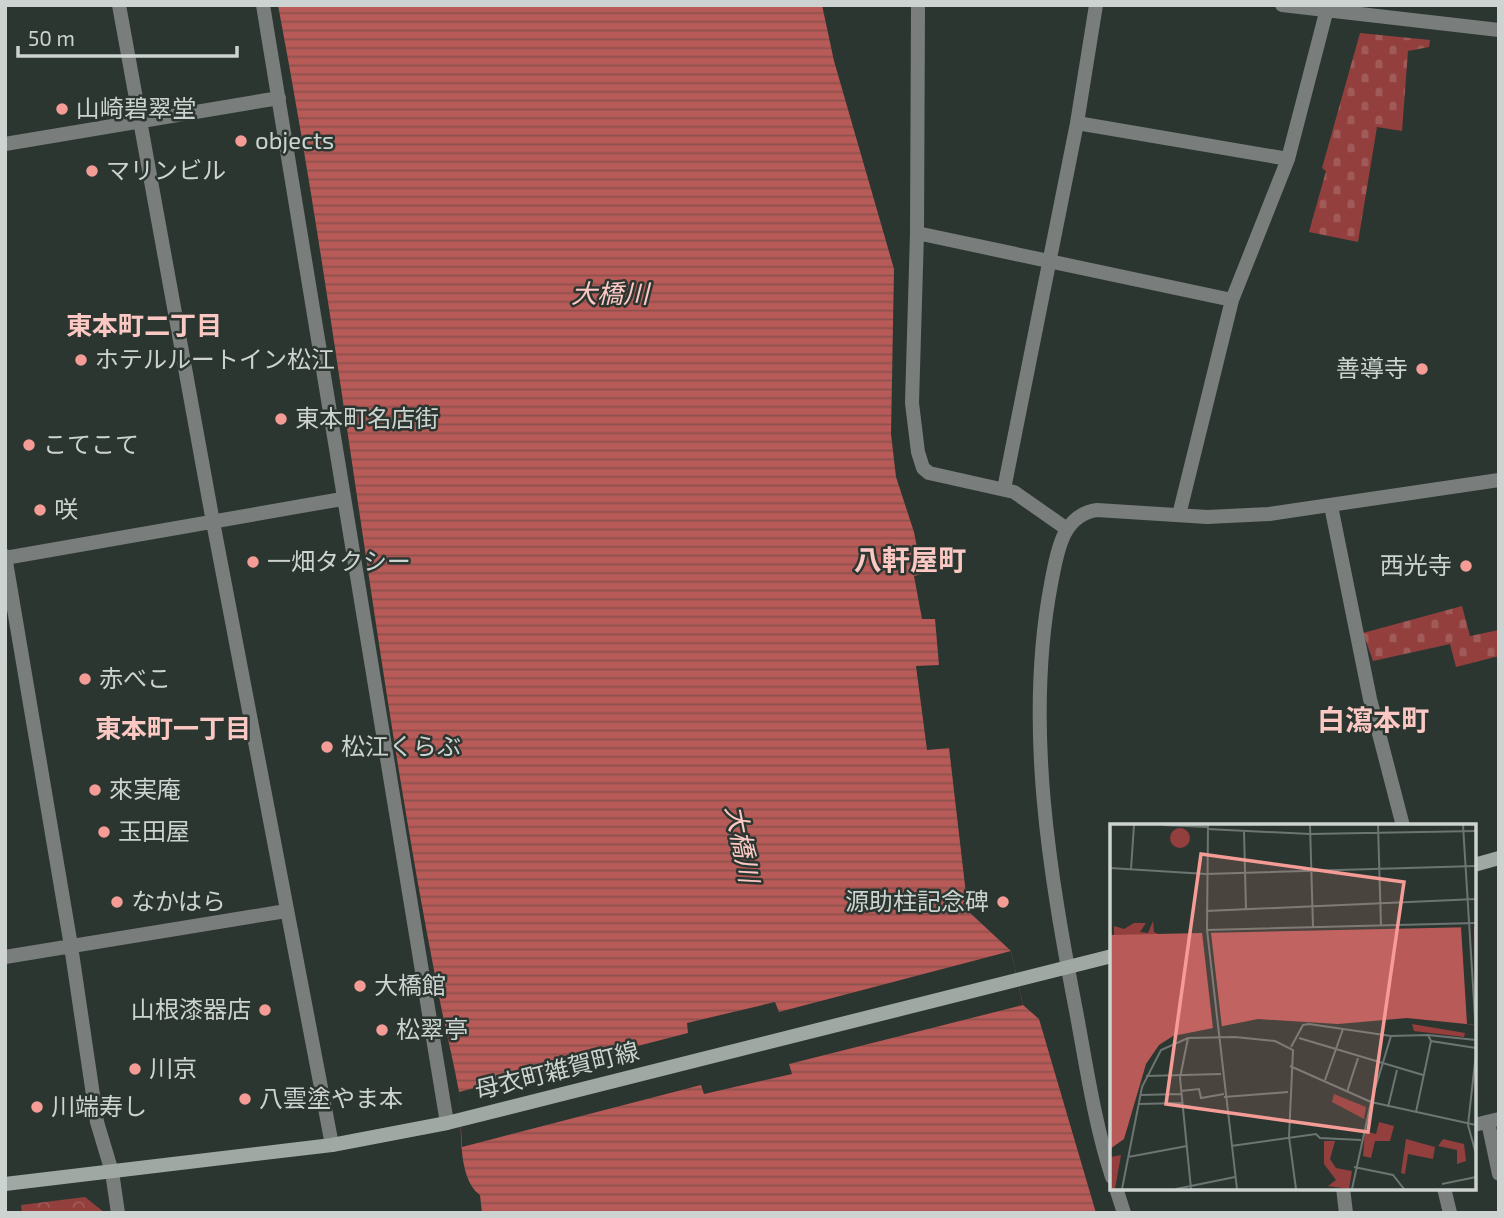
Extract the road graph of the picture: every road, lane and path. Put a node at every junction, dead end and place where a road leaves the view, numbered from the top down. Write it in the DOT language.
graph roads {
  1 [pos="118,5"];
  2 [pos="263,5"];
  3 [pos="918,5"];
  4 [pos="1096,5"];
  5 [pos="1282,5"];
  6 [pos="1327,9"];
  7 [pos="1499,30"];
  8 [pos="279,98"];
  9 [pos="140,122"];
  10 [pos="1077,123"];
  11 [pos="5,144"];
  12 [pos="1288,159"];
  13 [pos="917,233"];
  14 [pos="1050,260"];
  15 [pos="1232,300"];
  16 [pos="1499,480"];
  17 [pos="1004,489"];
  18 [pos="342,499"];
  19 [pos="1331,506"];
  20 [pos="1179,515"];
  21 [pos="213,522"];
  22 [pos="1067,529"];
  23 [pos="5,557"];
  24 [pos="1402,824"];
  25 [pos="1499,858"];
  26 [pos="1476,864"];
  27 [pos="286,911"];
  28 [pos="71,946"];
  29 [pos="1110,956"];
  30 [pos="5,957"];
  31 [pos="1067,966"];
  32 [pos="1487,1122"];
  33 [pos="447,1123"];
  34 [pos="1106,1141"];
  35 [pos="332,1144"];
  36 [pos="1110,1165"];
  37 [pos="112,1172"];
  38 [pos="1499,1174"];
  39 [pos="5,1184"];
  40 [pos="1117,1190"];
  41 [pos="1343,1190"];
  42 [pos="1444,1190"];
  43 [pos="118,1213"];
  44 [pos="1124,1213"];
  45 [pos="1346,1213"];
  46 [pos="1450,1213"];
  1 -- 9 [label="street"];
  2 -- 8 [label="street"];
  3 -- 13 [label="street"];
  4 -- 10 [label="street"];
  5 -- 6 [label="street"];
  6 -- 7 [label="street"];
  6 -- 12 [label="street"];
  8 -- 9 [label="street"];
  8 -- 18 [label="street"];
  9 -- 11 [label="street"];
  9 -- 21 [label="street"];
  10 -- 12 [label="street"];
  10 -- 14 [label="street"];
  12 -- 15 [label="street"];
  13 -- 14 [label="street"];
  13 -- 17 [label="street"];
  14 -- 15 [label="street"];
  14 -- 17 [label="street"];
  15 -- 20 [label="street"];
  16 -- 19 [label="street"];
  17 -- 22 [label="street"];
  18 -- 21 [label="street"];
  18 -- 33 [label="street"];
  19 -- 20 [label="street"];
  19 -- 24 [label="street"];
  20 -- 22 [label="street"];
  21 -- 23 [label="street"];
  21 -- 27 [label="street"];
  22 -- 31 [label="street"];
  23 -- 28 [label="street"];
  25 -- 26 [label="main road"];
  27 -- 28 [label="street"];
  27 -- 35 [label="street"];
  28 -- 30 [label="street"];
  28 -- 37 [label="street"];
  29 -- 31 [label="main road, 母衣町雑賀町線"];
  31 -- 33 [label="main road, 母衣町雑賀町線"];
  31 -- 34 [label="street"];
  32 -- 38 [label="street"];
  33 -- 35 [label="main road, 母衣町雑賀町線"];
  34 -- 36 [label="street"];
  35 -- 37 [label="main road, 母衣町雑賀町線"];
  37 -- 39 [label="main road, 母衣町雑賀町線"];
  37 -- 43 [label="street"];
  40 -- 44 [label="street"];
  41 -- 45 [label="street"];
  42 -- 46 [label="street"];
}
